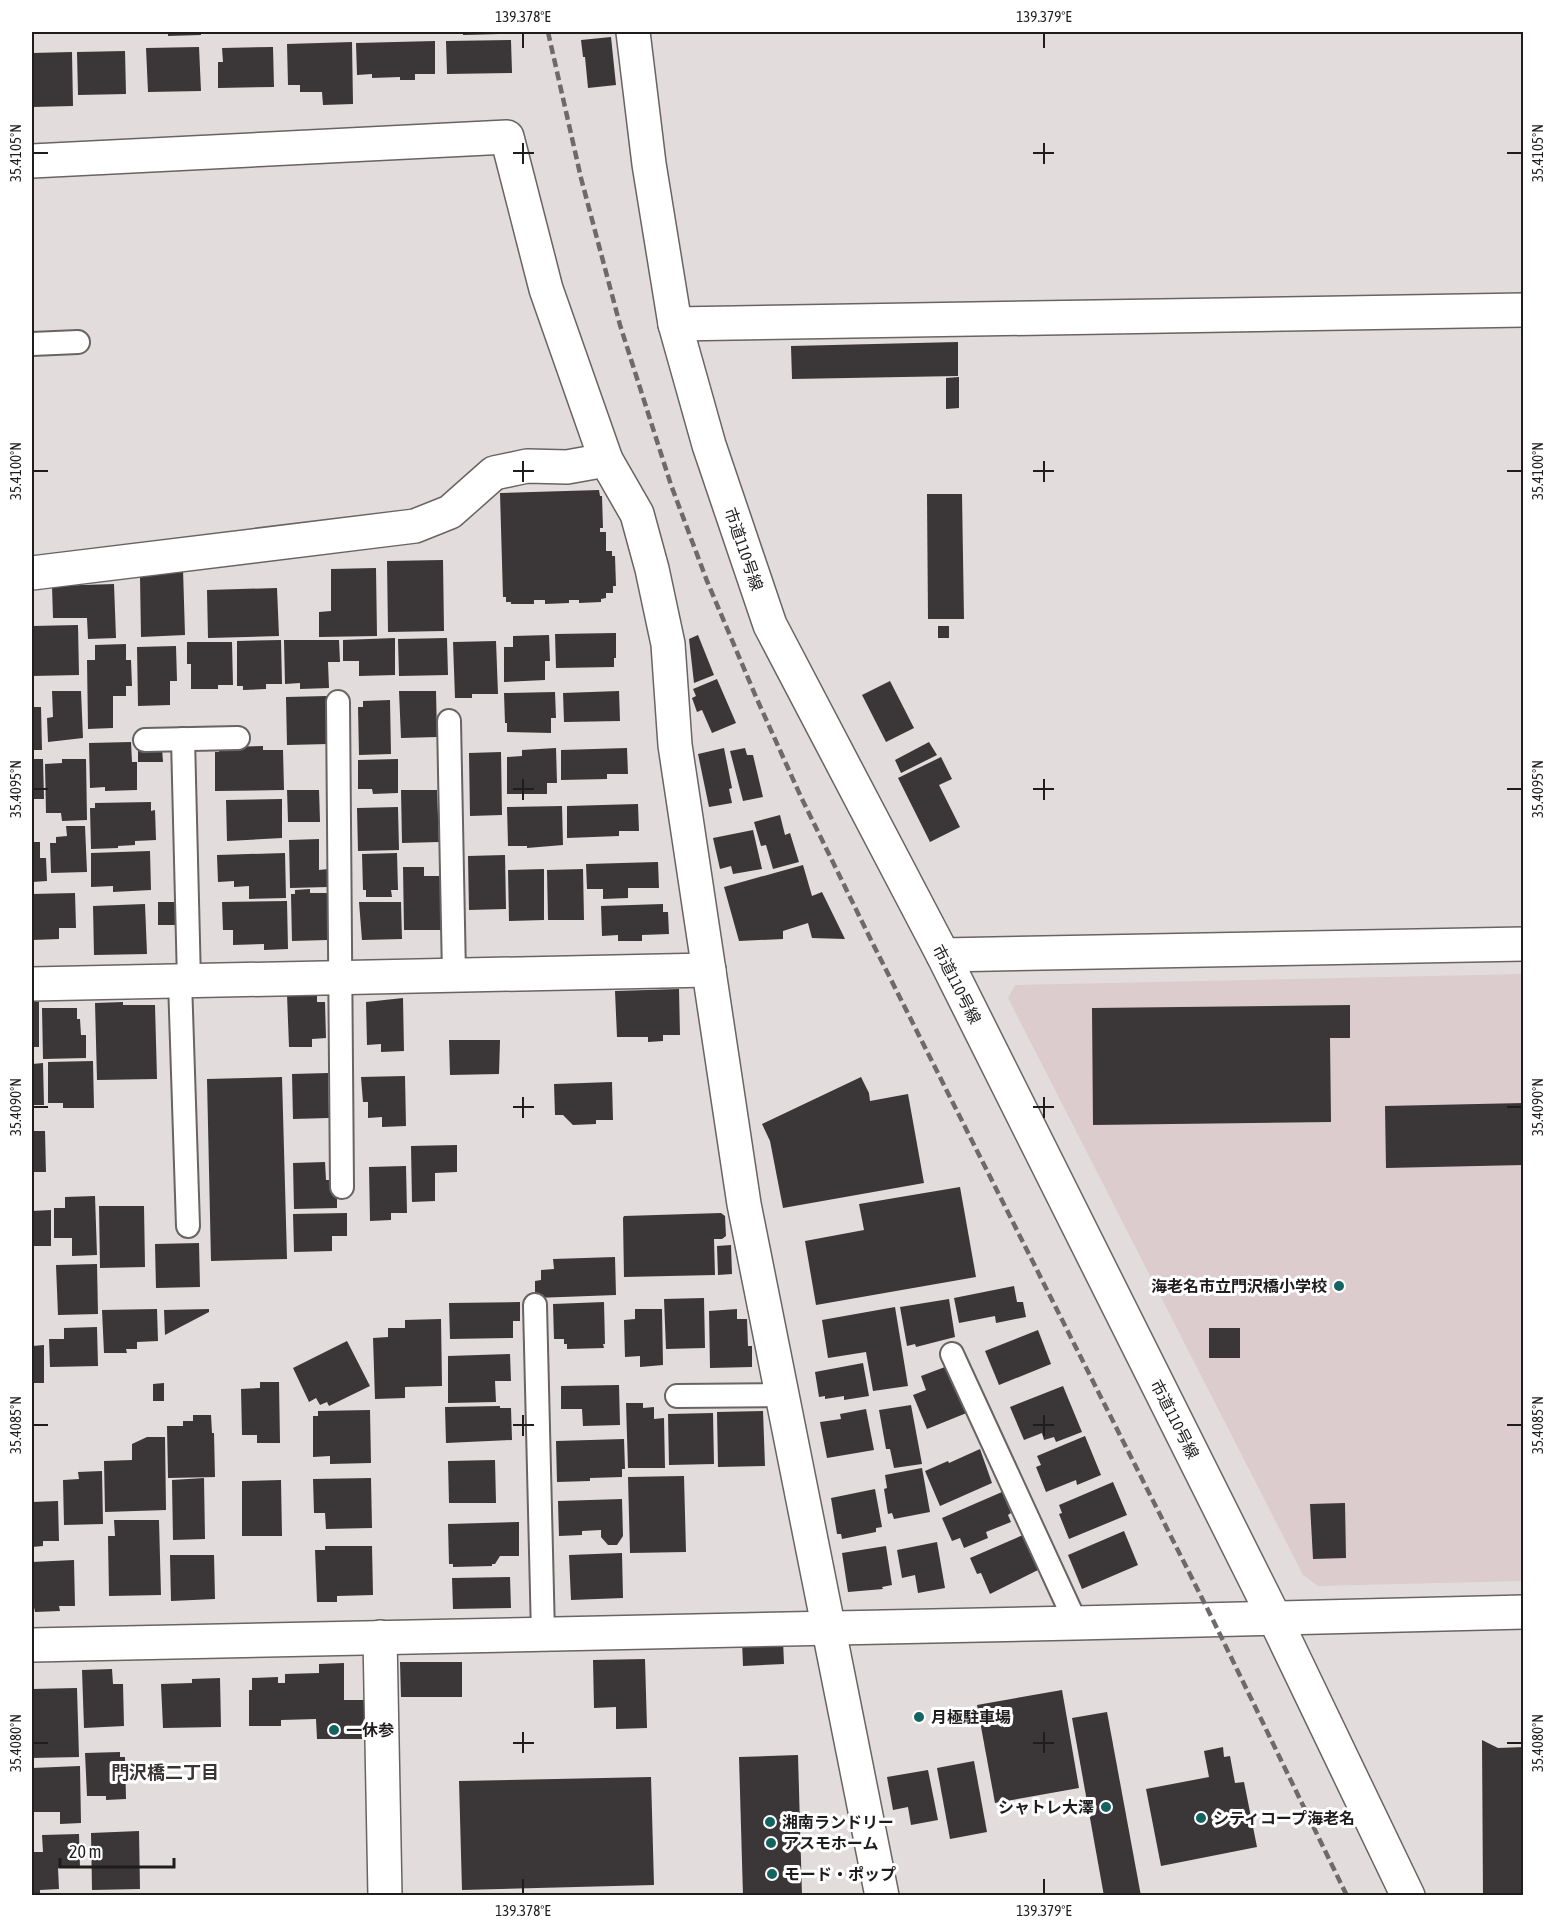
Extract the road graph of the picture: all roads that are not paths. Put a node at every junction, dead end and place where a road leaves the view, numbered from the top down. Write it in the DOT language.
graph roads {
  1 [pos="633,32"];
  2 [pos="32,160"];
  3 [pos="1524,310"];
  4 [pos="675,324"];
  5 [pos="78,342"];
  6 [pos="32,344"];
  7 [pos="606,460"];
  8 [pos="32,573"];
  9 [pos="338,702"];
  10 [pos="449,721"];
  11 [pos="238,738"];
  12 [pos="183,739"];
  13 [pos="145,740"];
  14 [pos="1524,944"];
  15 [pos="943,955"];
  16 [pos="709,970"];
  17 [pos="454,975"];
  18 [pos="341,978"];
  19 [pos="184,981"];
  20 [pos="32,984"];
  21 [pos="342,1187"];
  22 [pos="188,1226"];
  23 [pos="535,1305"];
  24 [pos="952,1354"];
  25 [pos="783,1395"];
  26 [pos="678,1396"];
  27 [pos="1524,1612"];
  28 [pos="1275,1619"];
  29 [pos="1076,1623"];
  30 [pos="830,1629"];
  31 [pos="543,1634"];
  32 [pos="380,1637"];
  33 [pos="32,1645"];
  34 [pos="386,1896"];
  35 [pos="882,1896"];
  36 [pos="1408,1896"];
  1 -- 4 [label="street, 市道110号線"];
  2 -- 7 [label="street"];
  3 -- 4 [label="street"];
  4 -- 15 [label="street, 市道110号線"];
  5 -- 6 [label="lane"];
  7 -- 8 [label="street"];
  7 -- 16 [label="street"];
  9 -- 18 [label="lane"];
  10 -- 17 [label="lane"];
  11 -- 12 [label="lane"];
  12 -- 13 [label="lane"];
  12 -- 19 [label="lane"];
  14 -- 15 [label="street"];
  15 -- 28 [label="street, 市道110号線"];
  16 -- 17 [label="street"];
  16 -- 25 [label="street"];
  17 -- 18 [label="street"];
  18 -- 19 [label="street"];
  18 -- 21 [label="lane"];
  19 -- 20 [label="street"];
  19 -- 22 [label="lane"];
  23 -- 31 [label="lane"];
  24 -- 29 [label="lane"];
  25 -- 26 [label="lane"];
  25 -- 30 [label="street"];
  27 -- 28 [label="street"];
  28 -- 29 [label="street"];
  28 -- 36 [label="street, 市道110号線"];
  29 -- 30 [label="street"];
  30 -- 31 [label="street"];
  30 -- 35 [label="street"];
  31 -- 32 [label="street"];
  32 -- 33 [label="street"];
  32 -- 34 [label="street"];
}
